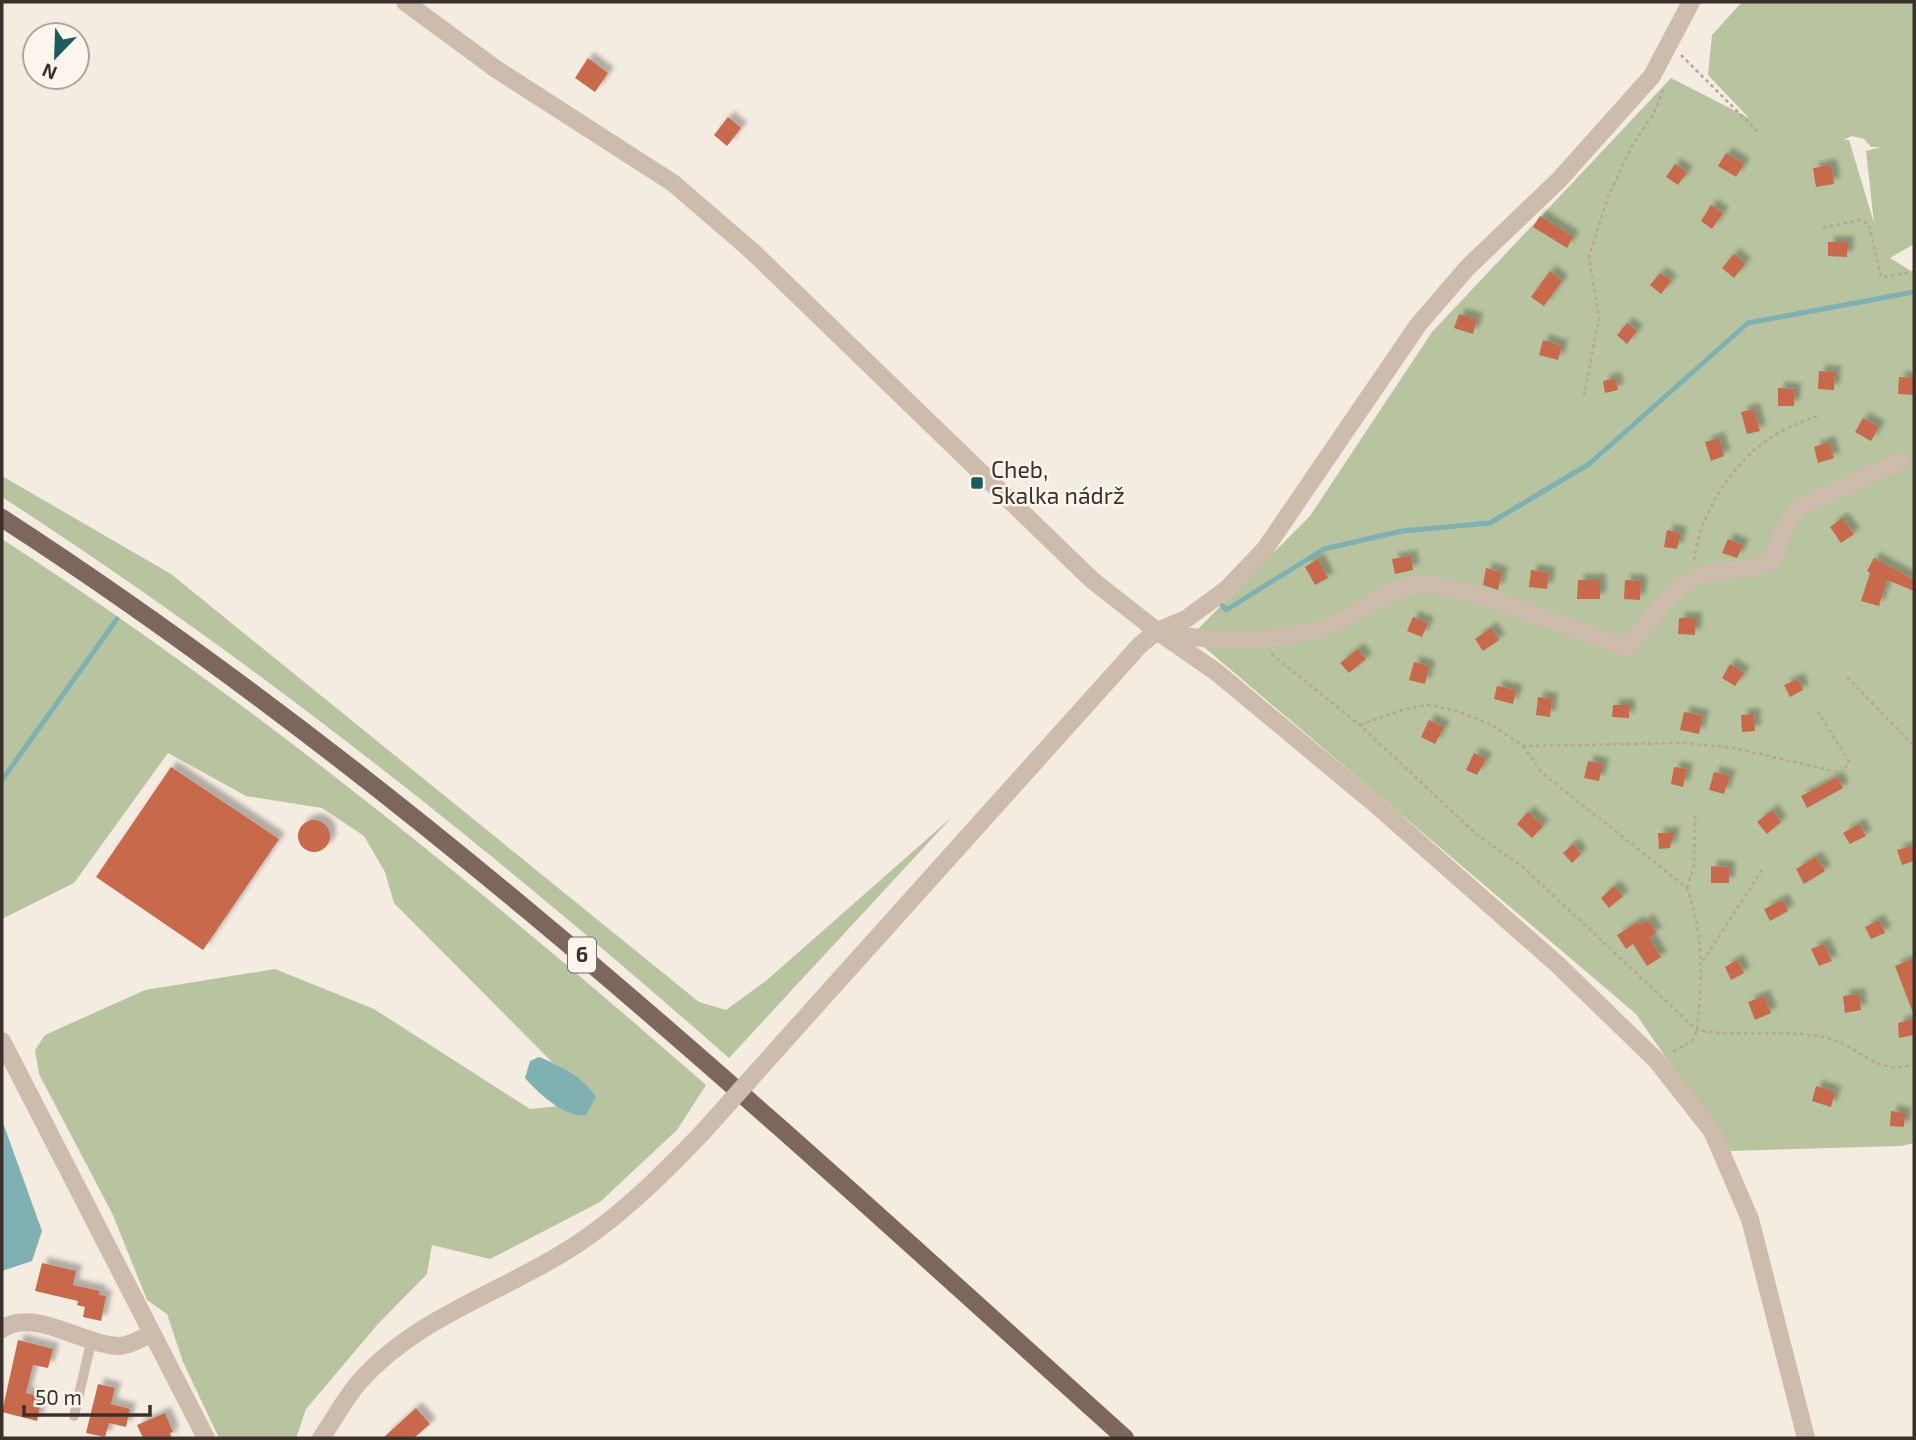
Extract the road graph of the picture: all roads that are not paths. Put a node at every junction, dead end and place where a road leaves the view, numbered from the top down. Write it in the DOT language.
graph roads {
  1 [pos="405,2"];
  2 [pos="1691,2"];
  3 [pos="1900,461"];
  4 [pos="2,518"];
  5 [pos="1157,631"];
  6 [pos="2,1041"];
  7 [pos="2,1329"];
  8 [pos="151,1334"];
  9 [pos="92,1338"];
  10 [pos="74,1416"];
  11 [pos="206,1438"];
  12 [pos="321,1438"];
  13 [pos="1125,1438"];
  14 [pos="1805,1438"];
  1 -- 5 [label="street"];
  2 -- 5 [label="street"];
  3 -- 5 [label="street"];
  4 -- 13 [label="main road, 6"];
  5 -- 12 [label="street, bridge"];
  5 -- 14 [label="street"];
  6 -- 8 [label="street"];
  7 -- 9 [label="street"];
  8 -- 9 [label="street"];
  8 -- 11 [label="street"];
  9 -- 10 [label="lane"];
}
